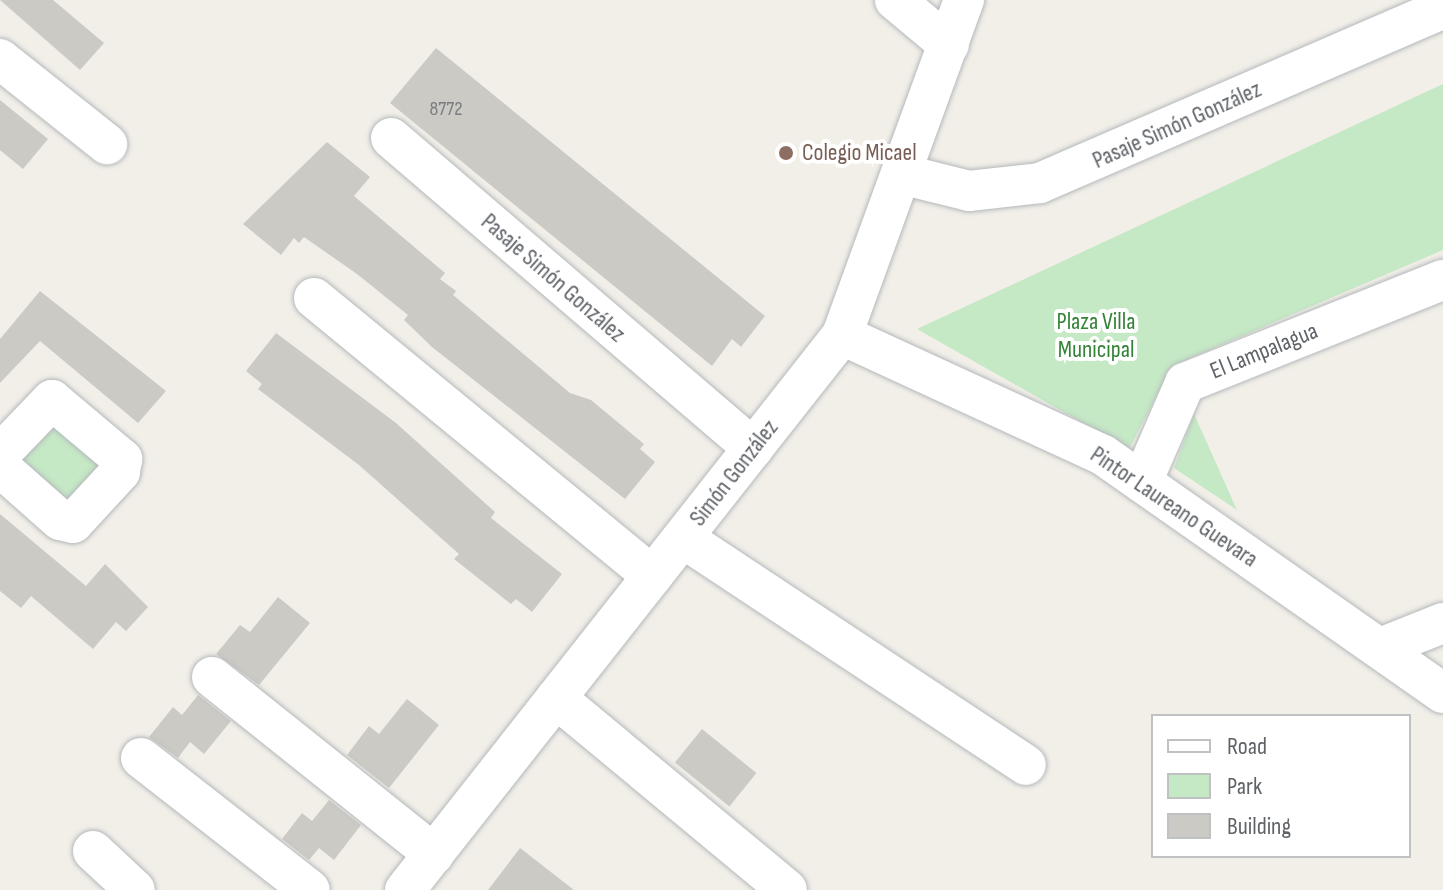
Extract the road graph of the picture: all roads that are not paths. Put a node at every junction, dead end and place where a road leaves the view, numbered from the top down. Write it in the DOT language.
graph roads {
  1 [pos="895,0"];
  2 [pos="964,0"];
  3 [pos="1443,9"];
  4 [pos="949,45"];
  5 [pos="0,59"];
  6 [pos="391,138"];
  7 [pos="107,144"];
  8 [pos="901,174"];
  9 [pos="1443,280"];
  10 [pos="314,298"];
  11 [pos="842,335"];
  12 [pos="753,448"];
  13 [pos="0,454"];
  14 [pos="0,467"];
  15 [pos="1142,482"];
  16 [pos="683,538"];
  17 [pos="652,576"];
  18 [pos="1443,623"];
  19 [pos="1380,648"];
  20 [pos="212,677"];
  21 [pos="1443,693"];
  22 [pos="556,698"];
  23 [pos="141,758"];
  24 [pos="1026,765"];
  25 [pos="93,851"];
  26 [pos="421,878"];
  27 [pos="135,890"];
  28 [pos="310,890"];
  29 [pos="787,890"];
  1 -- 4 [label="street"];
  2 -- 4 [label="street, Simón González"];
  3 -- 8 [label="street, Pasaje Simón González"];
  4 -- 8 [label="street, Simón González"];
  5 -- 7 [label="street"];
  6 -- 12 [label="street, Pasaje Simón González"];
  8 -- 11 [label="street, Simón González"];
  9 -- 15 [label="street, El Lampalagua"];
  10 -- 17 [label="street"];
  11 -- 12 [label="street, Simón González"];
  11 -- 15 [label="street, Pintor Laureano Guevara"];
  12 -- 16 [label="street, Simón González"];
  13 -- 14 [label="street"];
  15 -- 19 [label="street, Pintor Laureano Guevara"];
  16 -- 17 [label="street, Simón González"];
  16 -- 24 [label="street"];
  17 -- 22 [label="street, Simón González"];
  18 -- 19 [label="street"];
  19 -- 21 [label="street, Pintor Laureano Guevara"];
  20 -- 26 [label="street"];
  22 -- 26 [label="street, Simón González"];
  22 -- 29 [label="street"];
  23 -- 28 [label="street"];
  25 -- 27 [label="street"];
}
